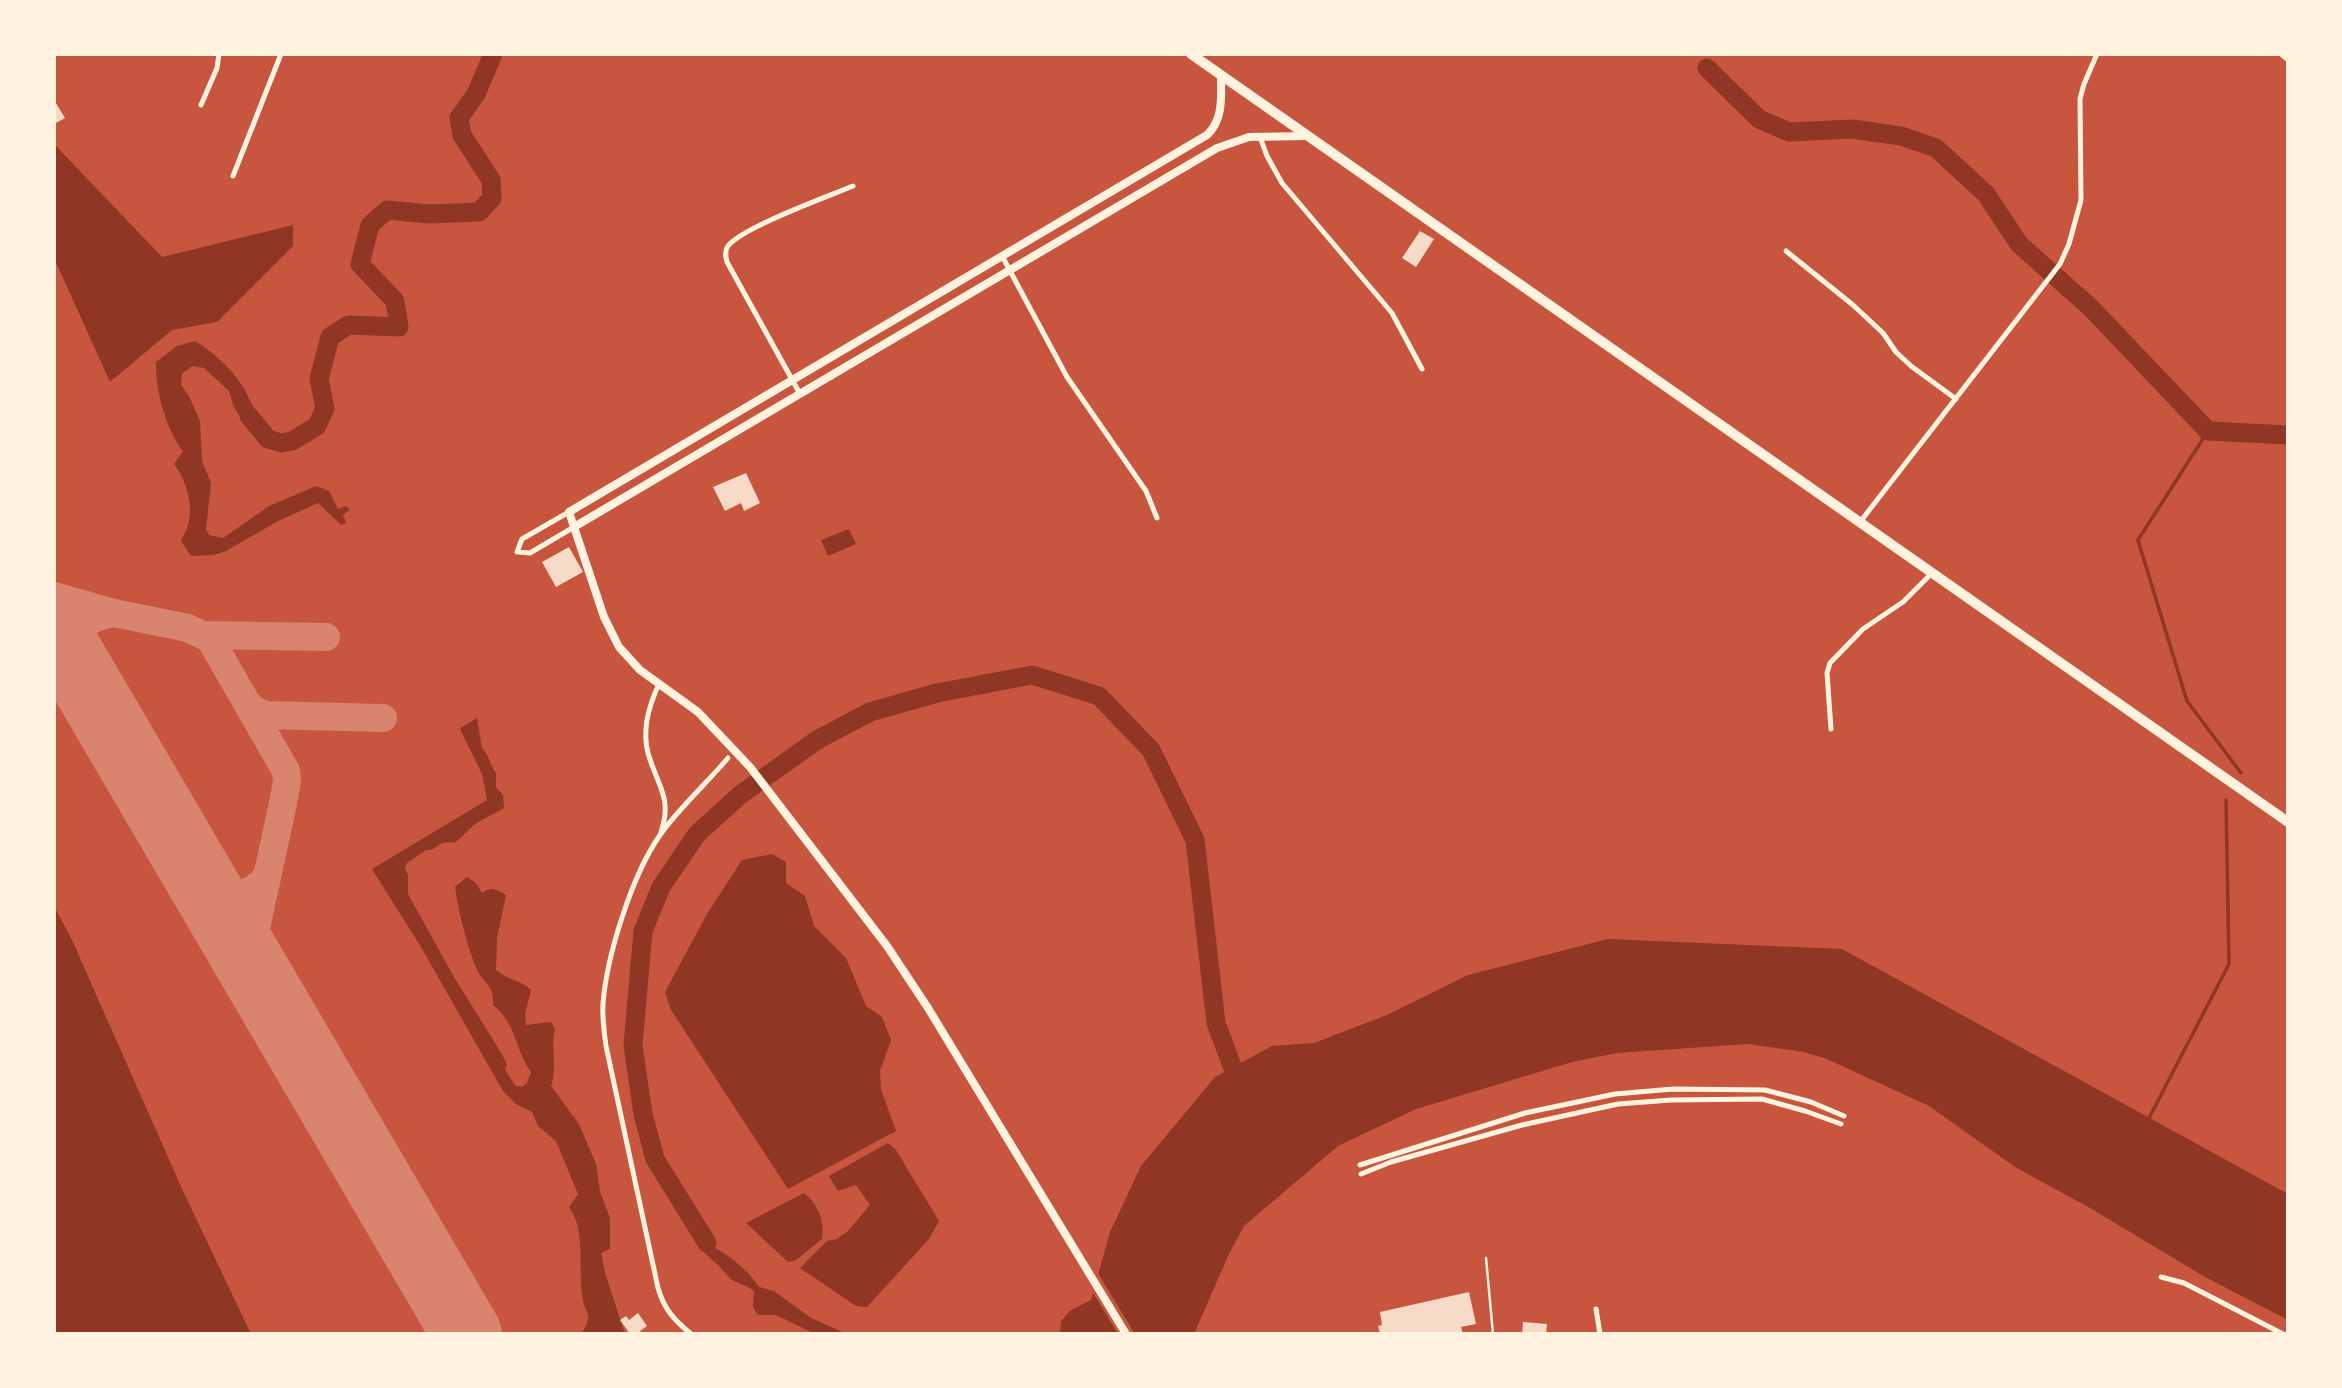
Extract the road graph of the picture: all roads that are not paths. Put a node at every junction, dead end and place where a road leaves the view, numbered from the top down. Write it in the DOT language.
graph roads {
  1 [pos="219,54"];
  2 [pos="281,54"];
  3 [pos="1191,54"];
  4 [pos="2097,54"];
  5 [pos="2283,54"];
  6 [pos="2288,58"];
  7 [pos="1221,75"];
  8 [pos="201,105"];
  9 [pos="1208,135"];
  10 [pos="1308,136"];
  11 [pos="1260,137"];
  12 [pos="1217,148"];
  13 [pos="233,176"];
  14 [pos="853,186"];
  15 [pos="1786,251"];
  16 [pos="1002,256"];
  17 [pos="1010,270"];
  18 [pos="1422,369"];
  19 [pos="793,380"];
  20 [pos="800,394"];
  21 [pos="1956,399"];
  22 [pos="569,512"];
  23 [pos="1157,517"];
  24 [pos="1860,522"];
  25 [pos="575,527"];
  26 [pos="1932,573"];
  27 [pos="659,684"];
  28 [pos="1831,729"];
  29 [pos="727,758"];
  30 [pos="2288,822"];
  31 [pos="660,835"];
  32 [pos="1844,1116"];
  33 [pos="1841,1124"];
  34 [pos="1360,1166"];
  35 [pos="1361,1174"];
  36 [pos="1486,1258"];
  37 [pos="2161,1277"];
  38 [pos="1596,1309"];
  39 [pos="691,1334"];
  40 [pos="1126,1334"];
  41 [pos="1493,1334"];
  42 [pos="1600,1334"];
  43 [pos="2283,1334"];
  1 -- 8 [label="street"];
  2 -- 13 [label="street"];
  3 -- 7 [label="highway"];
  4 -- 21 [label="street"];
  5 -- 6 [label="main road"];
  7 -- 9 [label="main road"];
  7 -- 10 [label="highway"];
  9 -- 12 [label="main road"];
  9 -- 16 [label="main road"];
  10 -- 11 [label="main road"];
  10 -- 24 [label="highway"];
  11 -- 12 [label="main road"];
  11 -- 18 [label="street"];
  12 -- 17 [label="main road"];
  14 -- 19 [label="street"];
  15 -- 21 [label="street"];
  16 -- 17 [label="street"];
  16 -- 19 [label="main road"];
  17 -- 20 [label="main road"];
  17 -- 23 [label="street"];
  19 -- 20 [label="street"];
  19 -- 22 [label="main road"];
  20 -- 25 [label="main road"];
  21 -- 24 [label="street"];
  22 -- 25 [label="main road"];
  22 -- 25 [label="street"];
  24 -- 26 [label="highway"];
  25 -- 27 [label="main road"];
  26 -- 28 [label="street"];
  26 -- 30 [label="highway"];
  27 -- 31 [label="street"];
  27 -- 40 [label="main road"];
  29 -- 31 [label="street"];
  31 -- 39 [label="street"];
  32 -- 34 [label="street"];
  33 -- 35 [label="street"];
  36 -- 41 [label="lane"];
  37 -- 43 [label="street"];
  38 -- 42 [label="street"];
}
